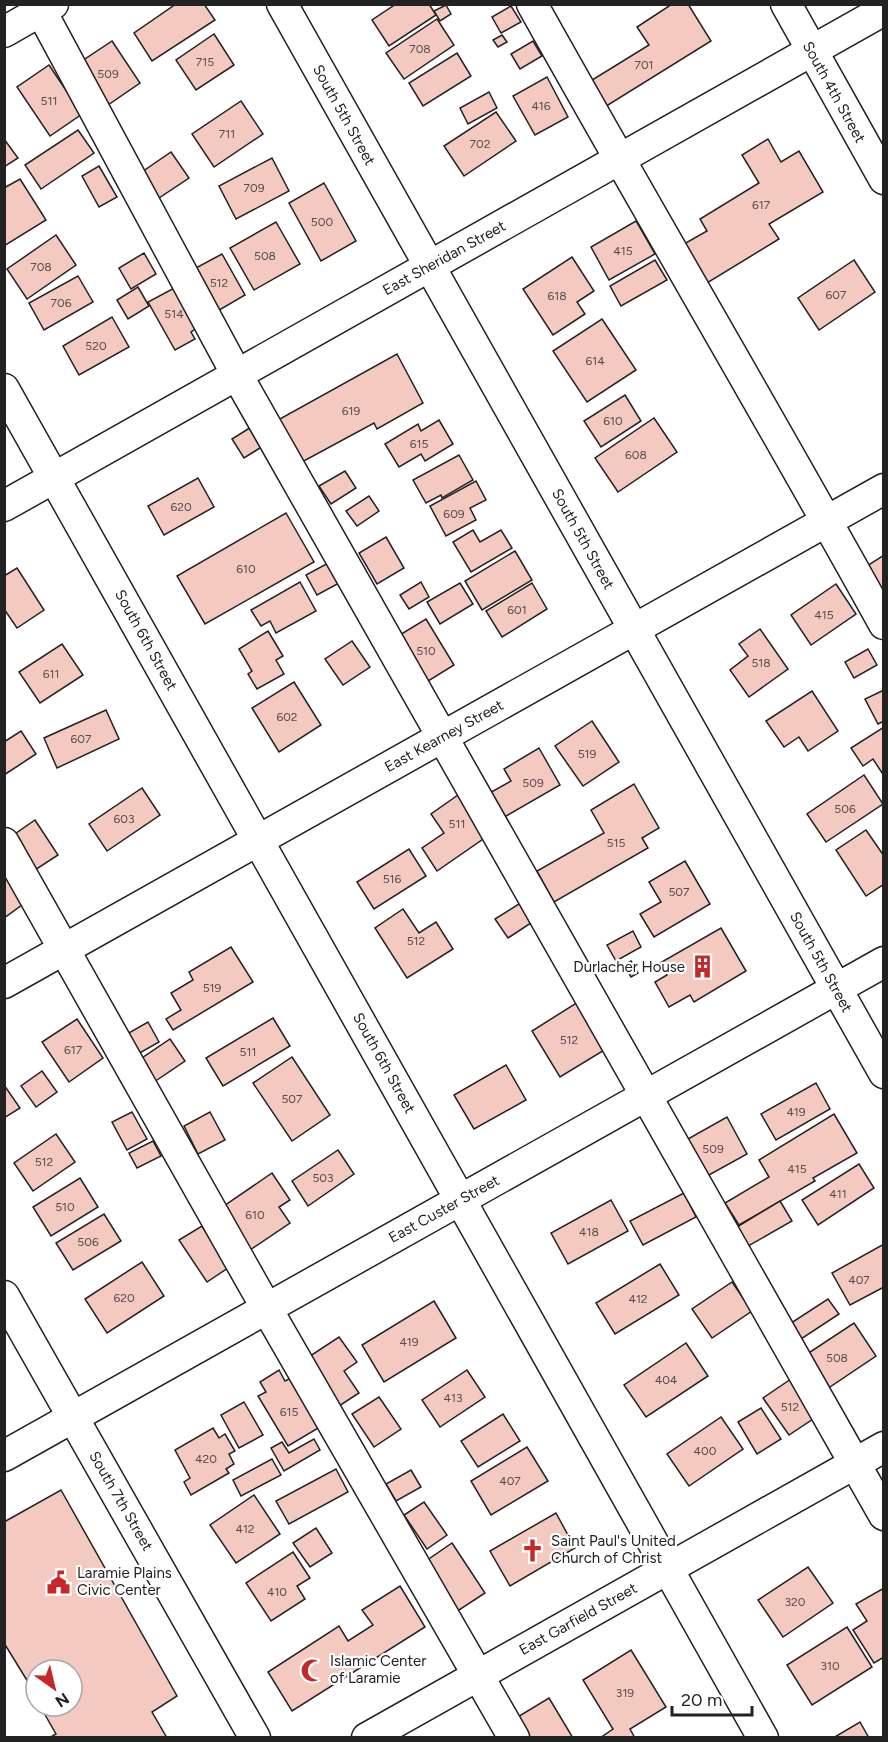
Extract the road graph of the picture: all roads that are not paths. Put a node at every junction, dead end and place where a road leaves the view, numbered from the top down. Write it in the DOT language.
graph roads {
  1 [pos="282,4"];
  2 [pos="532,4"];
  3 [pos="786,4"];
  4 [pos="47,8"];
  5 [pos="884,10"];
  6 [pos="4,32"];
  7 [pos="812,51"];
  8 [pos="619,160"];
  9 [pos="884,179"];
  10 [pos="430,266"];
  11 [pos="237,375"];
  12 [pos="4,389"];
  13 [pos="54,478"];
  14 [pos="884,489"];
  15 [pos="4,506"];
  16 [pos="827,521"];
  17 [pos="884,624"];
  18 [pos="634,629"];
  19 [pos="443,737"];
  20 [pos="258,840"];
  21 [pos="4,843"];
  22 [pos="65,949"];
  23 [pos="884,962"];
  24 [pos="4,983"];
  25 [pos="836,989"];
  26 [pos="884,1073"];
  27 [pos="647,1095"];
  28 [pos="461,1200"];
  29 [pos="4,1296"];
  30 [pos="267,1308"];
  31 [pos="74,1417"];
  32 [pos="884,1447"];
  33 [pos="4,1456"];
  34 [pos="854,1463"];
  35 [pos="884,1515"];
  36 [pos="668,1568"];
  37 [pos="479,1674"];
  38 [pos="255,1737"];
  39 [pos="367,1737"];
  40 [pos="514,1737"];
  41 [pos="763,1737"];
  1 -- 10 [label="street, South 5th Street"];
  2 -- 8 [label="street"];
  3 -- 7 [label="street, South 4th Street"];
  4 -- 6 [label="street"];
  4 -- 11 [label="street"];
  5 -- 7 [label="street, East Sheridan Street"];
  7 -- 8 [label="street, East Sheridan Street"];
  7 -- 9 [label="street, South 4th Street"];
  8 -- 10 [label="street, East Sheridan Street"];
  8 -- 16 [label="street"];
  10 -- 11 [label="street, East Sheridan Street"];
  10 -- 18 [label="street, South 5th Street"];
  11 -- 13 [label="street, East Sheridan Street"];
  11 -- 19 [label="street"];
  12 -- 13 [label="street, South 6th Street"];
  13 -- 15 [label="street, East Sheridan Street"];
  13 -- 20 [label="street, South 6th Street"];
  14 -- 16 [label="street, East Kearney Street"];
  16 -- 17 [label="street"];
  16 -- 18 [label="street, East Kearney Street"];
  18 -- 19 [label="street, East Kearney Street"];
  18 -- 25 [label="street, South 5th Street"];
  19 -- 20 [label="street, East Kearney Street"];
  19 -- 27 [label="street"];
  20 -- 22 [label="street, East Kearney Street"];
  20 -- 28 [label="street, South 6th Street"];
  21 -- 22 [label="street"];
  22 -- 24 [label="street, East Kearney Street"];
  22 -- 30 [label="street"];
  23 -- 25 [label="street, East Custer Street"];
  25 -- 26 [label="street, South 5th Street"];
  25 -- 27 [label="street, East Custer Street"];
  27 -- 28 [label="street, East Custer Street"];
  27 -- 34 [label="street"];
  28 -- 30 [label="street, East Custer Street"];
  28 -- 36 [label="street, South 6th Street"];
  29 -- 31 [label="street, South 7th Street"];
  30 -- 31 [label="street, East Custer Street"];
  30 -- 37 [label="street"];
  31 -- 33 [label="street, East Custer Street"];
  31 -- 38 [label="street, South 7th Street"];
  32 -- 34 [label="street, East Garfield Street"];
  34 -- 35 [label="street"];
  34 -- 36 [label="street, East Garfield Street"];
  36 -- 37 [label="street, East Garfield Street"];
  36 -- 41 [label="street, South 6th Street"];
  37 -- 39 [label="street, East Garfield Street"];
  37 -- 40 [label="street"];
}
